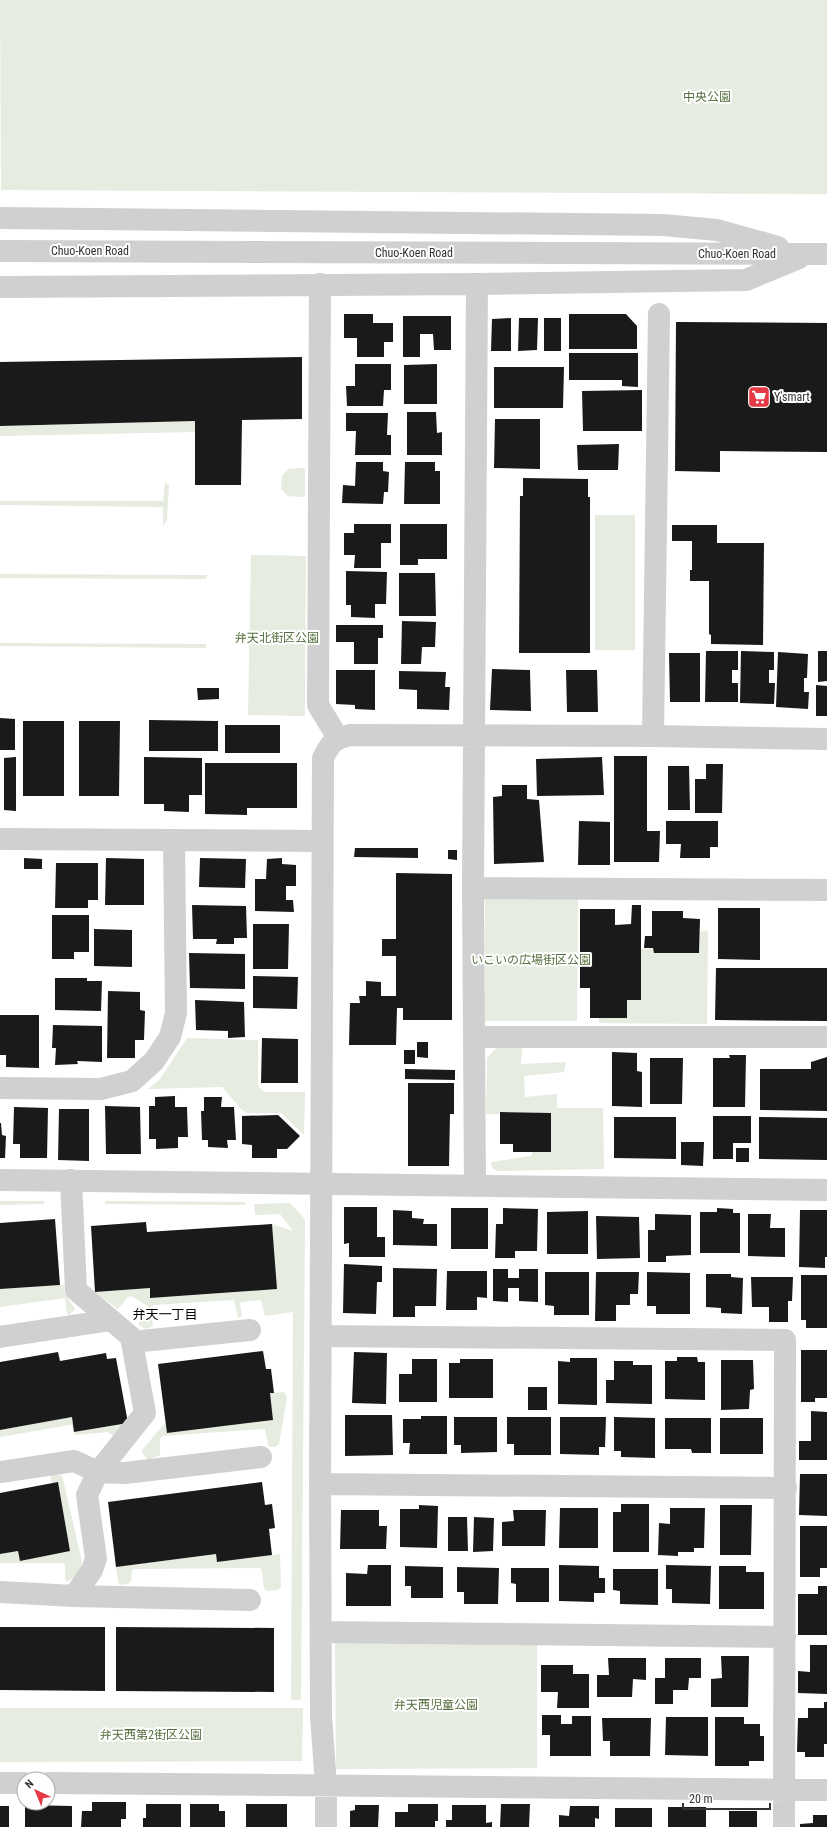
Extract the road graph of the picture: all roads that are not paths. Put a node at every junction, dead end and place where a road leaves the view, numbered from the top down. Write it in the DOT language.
graph roads {
  1 [pos="0,218"];
  2 [pos="0,250"];
  3 [pos="817,254"];
  4 [pos="320,284"];
  5 [pos="478,284"];
  6 [pos="0,287"];
  7 [pos="659,314"];
  8 [pos="474,736"];
  9 [pos="653,736"];
  10 [pos="338,738"];
  11 [pos="827,739"];
  12 [pos="0,839"];
  13 [pos="174,840"];
  14 [pos="322,841"];
  15 [pos="473,888"];
  16 [pos="827,890"];
  17 [pos="474,1037"];
  18 [pos="827,1037"];
  19 [pos="0,1088"];
  20 [pos="0,1180"];
  21 [pos="71,1180"];
  22 [pos="322,1184"];
  23 [pos="475,1186"];
  24 [pos="827,1190"];
  25 [pos="111,1320"];
  26 [pos="250,1330"];
  27 [pos="321,1336"];
  28 [pos="0,1337"];
  29 [pos="132,1342"];
  30 [pos="261,1457"];
  31 [pos="0,1472"];
  32 [pos="98,1472"];
  33 [pos="320,1484"];
  34 [pos="786,1488"];
  35 [pos="0,1592"];
  36 [pos="74,1596"];
  37 [pos="250,1600"];
  38 [pos="320,1632"];
  39 [pos="785,1637"];
  40 [pos="0,1783"];
  41 [pos="16,1783"];
  42 [pos="56,1783"];
  43 [pos="326,1785"];
  44 [pos="784,1789"];
  45 [pos="827,1790"];
  46 [pos="326,1827"];
  47 [pos="784,1827"];
  1 -- 3 [label="street"];
  2 -- 3 [label="street, Chuo-Koen Road"];
  3 -- 5 [label="street"];
  4 -- 5 [label="street"];
  4 -- 6 [label="street"];
  4 -- 10 [label="street"];
  5 -- 8 [label="street"];
  7 -- 9 [label="street"];
  8 -- 9 [label="street"];
  8 -- 10 [label="street"];
  8 -- 15 [label="street"];
  9 -- 11 [label="street"];
  10 -- 14 [label="street"];
  12 -- 13 [label="street"];
  13 -- 14 [label="street"];
  13 -- 19 [label="street"];
  14 -- 22 [label="street"];
  15 -- 16 [label="street"];
  15 -- 17 [label="street"];
  17 -- 18 [label="street"];
  17 -- 23 [label="street"];
  20 -- 21 [label="street"];
  21 -- 22 [label="street"];
  21 -- 25 [label="street"];
  22 -- 23 [label="street"];
  22 -- 27 [label="street"];
  23 -- 24 [label="street"];
  25 -- 28 [label="street"];
  25 -- 29 [label="street"];
  26 -- 29 [label="street"];
  27 -- 33 [label="street"];
  27 -- 34 [label="street"];
  29 -- 32 [label="street"];
  30 -- 32 [label="street"];
  31 -- 32 [label="street"];
  32 -- 36 [label="street"];
  33 -- 34 [label="street"];
  33 -- 38 [label="street"];
  34 -- 39 [label="street"];
  35 -- 36 [label="street"];
  36 -- 37 [label="street"];
  38 -- 39 [label="street"];
  38 -- 43 [label="street"];
  39 -- 44 [label="street"];
  40 -- 41 [label="street"];
  42 -- 43 [label="street"];
  43 -- 44 [label="street"];
  43 -- 46 [label="street"];
  44 -- 45 [label="street"];
  44 -- 47 [label="street"];
}
